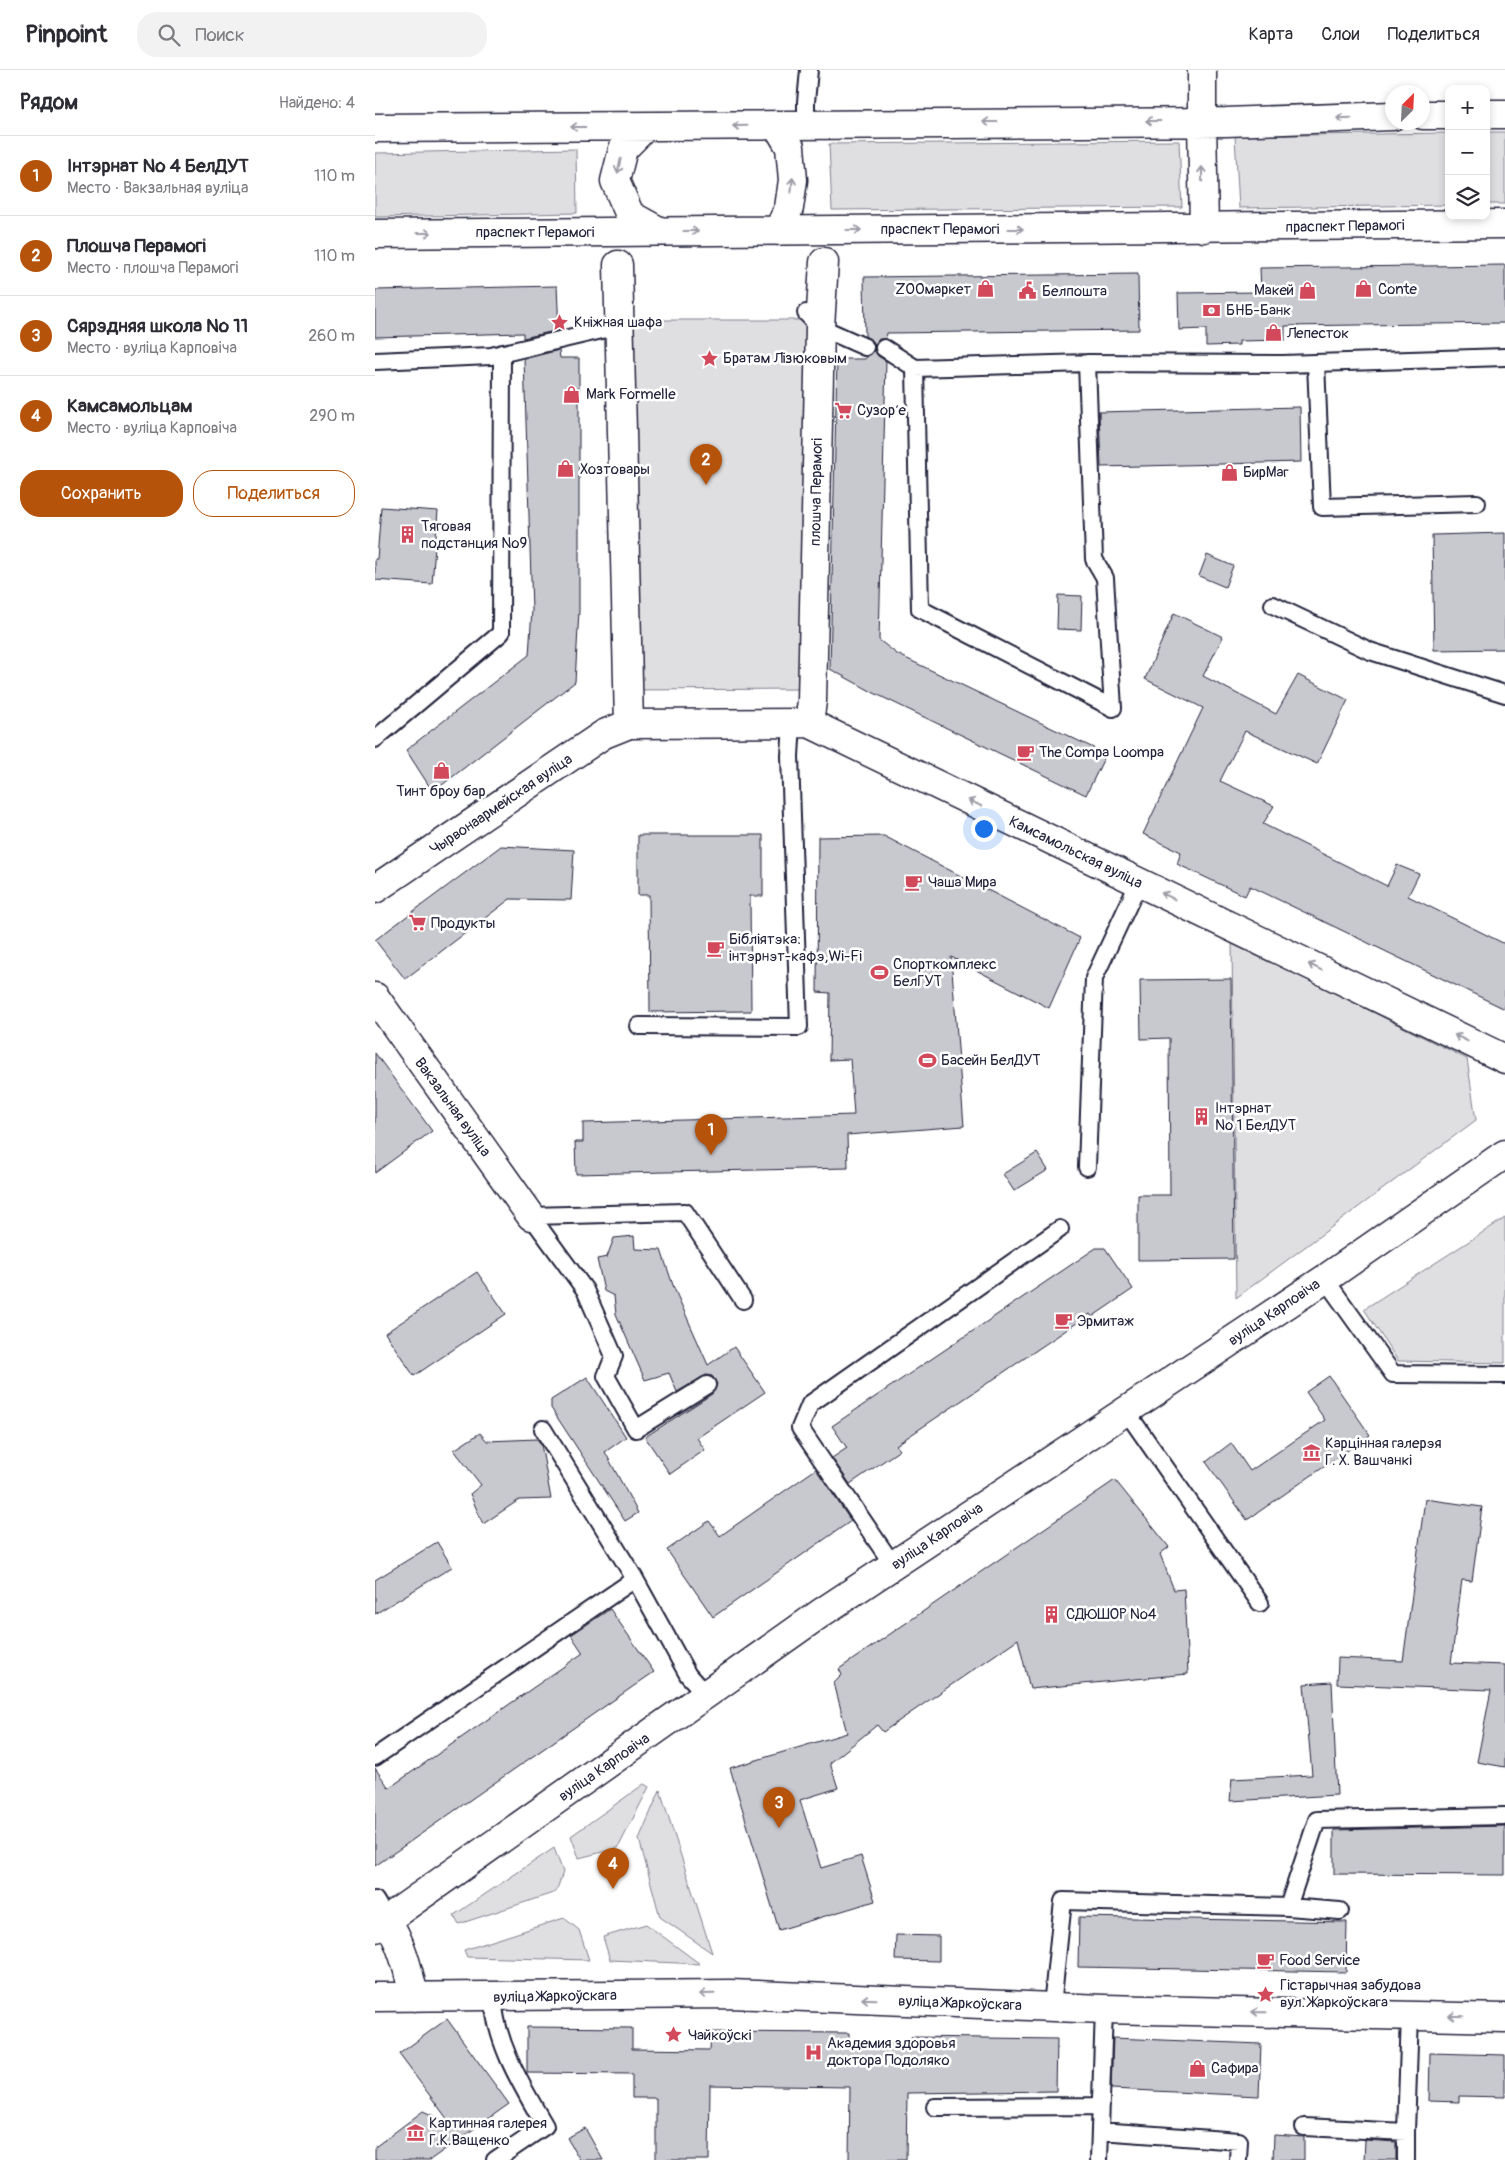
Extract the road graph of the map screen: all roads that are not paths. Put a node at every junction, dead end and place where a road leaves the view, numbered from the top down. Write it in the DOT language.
graph roads {
  1 [pos="809,70"];
  2 [pos="1202,70"];
  3 [pos="1490,114"];
  4 [pos="1505,114"];
  5 [pos="1445,115"];
  6 [pos="1385,116"];
  7 [pos="1430,116"];
  8 [pos="1202,121"];
  9 [pos="806,124"];
  10 [pos="777,125"];
  11 [pos="645,127"];
  12 [pos="375,128"];
  13 [pos="1505,224"];
  14 [pos="1204,228"];
  15 [pos="778,230"];
  16 [pos="659,231"];
  17 [pos="375,234"];
  18 [pos="824,262"];
  19 [pos="618,265"];
  20 [pos="625,317"];
  21 [pos="813,320"];
  22 [pos="865,347"];
  23 [pos="884,348"];
  24 [pos="502,353"];
  25 [pos="1505,357"];
  26 [pos="375,361"];
  27 [pos="1087,363"];
  28 [pos="1315,363"];
  29 [pos="915,368"];
  30 [pos="1477,503"];
  31 [pos="1273,605"];
  32 [pos="1505,694"];
  33 [pos="800,723"];
  34 [pos="629,724"];
  35 [pos="375,739"];
  36 [pos="1139,882"];
  37 [pos="375,889"];
  38 [pos="375,997"];
  39 [pos="639,1026"];
  40 [pos="1505,1059"];
  41 [pos="1505,1154"];
  42 [pos="1087,1167"];
  43 [pos="531,1216"];
  44 [pos="1060,1229"];
  45 [pos="1325,1279"];
  46 [pos="743,1300"];
  47 [pos="1505,1375"];
  48 [pos="707,1385"];
  49 [pos="1126,1411"];
  50 [pos="543,1429"];
  51 [pos="893,1566"];
  52 [pos="635,1579"];
  53 [pos="1260,1603"];
  54 [pos="706,1696"];
  55 [pos="375,1757"];
  56 [pos="1505,1816"];
  57 [pos="1288,1907"];
  58 [pos="1340,1911"];
  59 [pos="379,1916"];
  60 [pos="493,1996"];
  61 [pos="375,1997"];
  62 [pos="415,1997"];
  63 [pos="1052,2006"];
  64 [pos="1104,2009"];
  65 [pos="1410,2015"];
  66 [pos="1505,2018"];
  67 [pos="1101,2106"];
  68 [pos="935,2107"];
  69 [pos="1304,2127"];
  70 [pos="1100,2131"];
  71 [pos="1406,2132"];
  72 [pos="495,2160"];
  73 [pos="1099,2160"];
  74 [pos="1238,2160"];
  75 [pos="1406,2160"];
  1 -- 9 [label="lane"];
  2 -- 8 [label="street"];
  3 -- 4 [label="street"];
  5 -- 7 [label="street"];
  6 -- 8 [label="street, one-way"];
  8 -- 9 [label="street, one-way"];
  14 -- 8 [label="street, one-way"];
  9 -- 10 [label="street"];
  10 -- 11 [label="street, one-way"];
  15 -- 10 [label="street, one-way"];
  11 -- 12 [label="street, one-way"];
  11 -- 16 [label="street, one-way"];
  13 -- 14 [label="street, праспект Перамогі"];
  15 -- 14 [label="street, праспект Перамогі, one-way"];
  16 -- 15 [label="street, праспект Перамогі, one-way"];
  17 -- 16 [label="street, праспект Перамогі, one-way"];
  18 -- 21 [label="street, плошча Перамогі"];
  19 -- 20 [label="street"];
  20 -- 24 [label="lane"];
  20 -- 34 [label="street"];
  21 -- 22 [label="lane"];
  21 -- 33 [label="street, плошча Перамогі"];
  23 -- 29 [label="lane"];
  24 -- 26 [label="lane"];
  24 -- 35 [label="lane"];
  25 -- 28 [label="lane"];
  27 -- 28 [label="lane"];
  27 -- 29 [label="lane"];
  27 -- 29 [label="lane"];
  28 -- 30 [label="lane"];
  31 -- 32 [label="lane"];
  33 -- 34 [label="street, Камсамольская вуліца"];
  36 -- 33 [label="street, Камсамольская вуліца, one-way"];
  33 -- 39 [label="lane"];
  34 -- 37 [label="street, Чырвонаармейская вуліца"];
  40 -- 36 [label="street, Камсамольская вуліца, one-way"];
  36 -- 42 [label="lane"];
  38 -- 43 [label="street, Вакзальная вуліца"];
  41 -- 45 [label="street, вуліца Карповіча"];
  43 -- 46 [label="lane"];
  43 -- 48 [label="lane"];
  44 -- 51 [label="lane"];
  45 -- 47 [label="lane"];
  45 -- 49 [label="street, вуліца Карповіча"];
  49 -- 51 [label="street, вуліца Карповіча"];
  49 -- 53 [label="lane"];
  50 -- 52 [label="lane"];
  51 -- 54 [label="street, вуліца Карповіча"];
  52 -- 54 [label="lane"];
  52 -- 55 [label="lane"];
  54 -- 59 [label="street, вуліца Карповіча"];
  56 -- 57 [label="lane"];
  57 -- 58 [label="lane"];
  57 -- 63 [label="lane"];
  59 -- 62 [label="street"];
  60 -- 62 [label="street, вуліца Жаркоўскага"];
  63 -- 60 [label="street, вуліца Жаркоўскага, one-way"];
  60 -- 72 [label="lane"];
  61 -- 62 [label="street, вуліца Жаркоўскага"];
  63 -- 64 [label="street, вуліца Жаркоўскага"];
  65 -- 64 [label="street, вуліца Жаркоўскага, one-way"];
  64 -- 67 [label="lane"];
  66 -- 65 [label="street, вуліца Жаркоўскага, one-way"];
  65 -- 71 [label="lane"];
  67 -- 68 [label="lane"];
  67 -- 70 [label="lane"];
  69 -- 71 [label="lane"];
  70 -- 73 [label="lane"];
  70 -- 74 [label="lane"];
  71 -- 75 [label="lane"];
}
